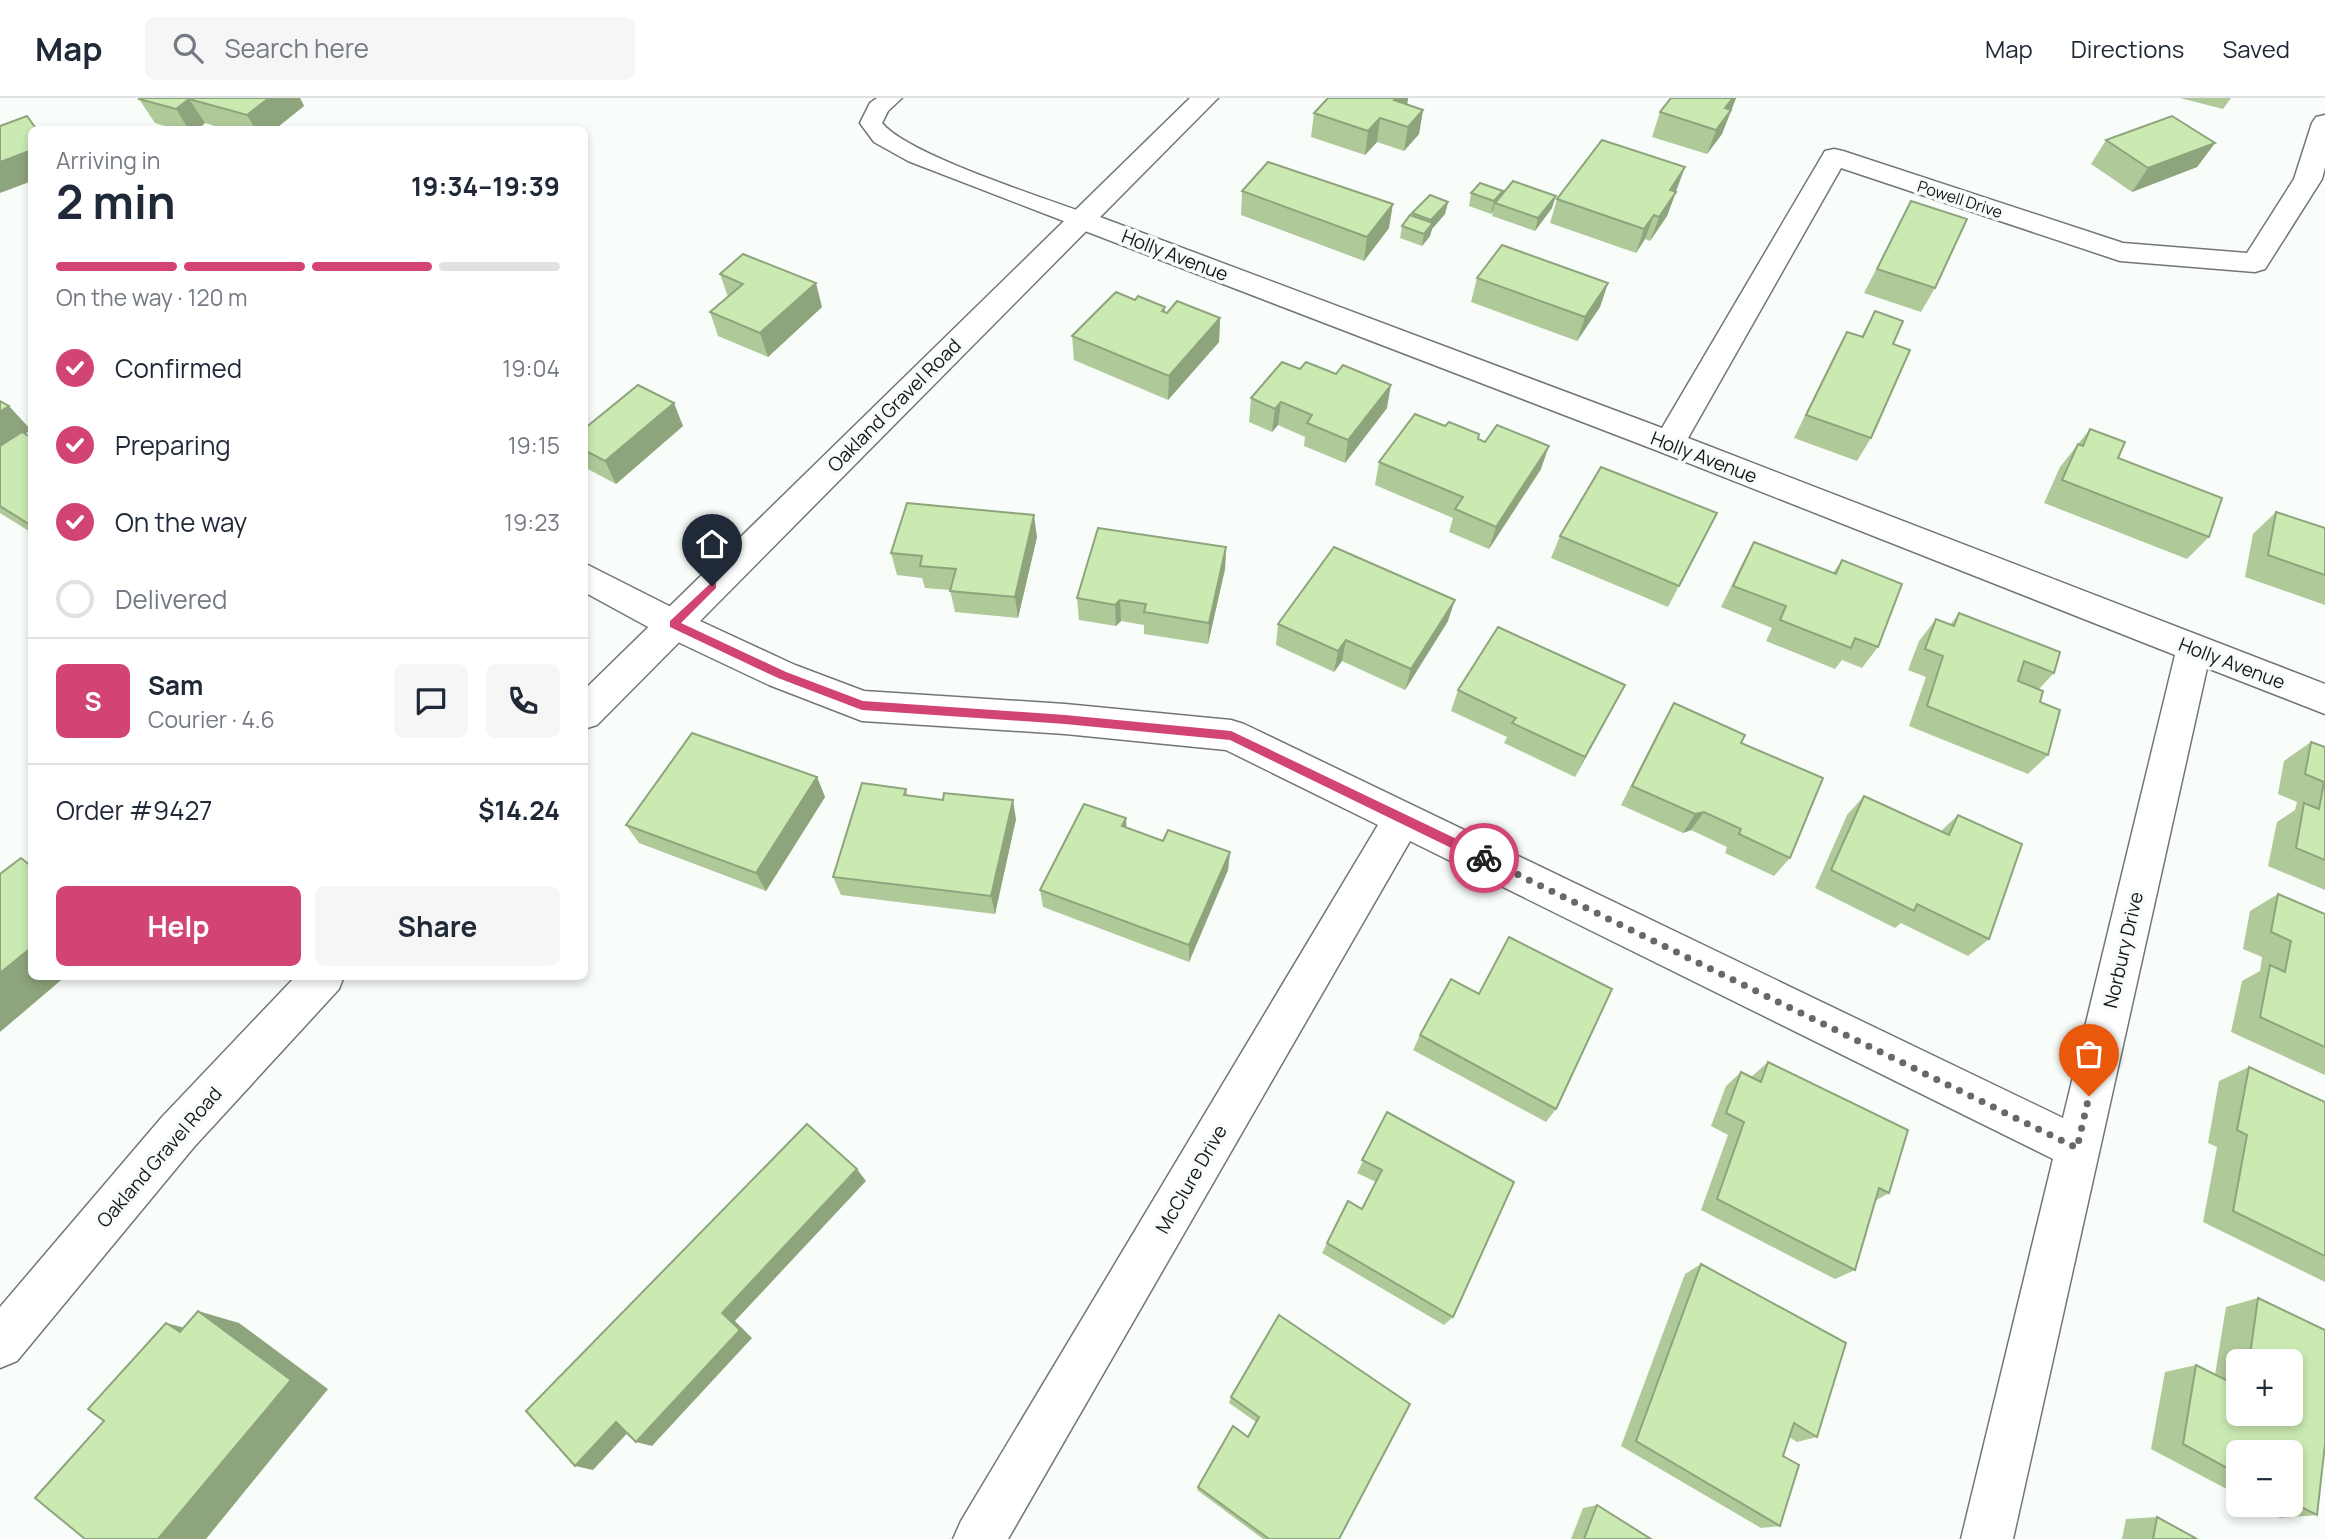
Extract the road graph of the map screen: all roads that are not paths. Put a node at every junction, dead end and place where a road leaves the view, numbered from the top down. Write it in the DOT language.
graph roads {
  1 [pos="891,98"];
  2 [pos="1196,100"];
  3 [pos="2325,123"];
  4 [pos="1082,220"];
  5 [pos="1669,443"];
  6 [pos="588,578"];
  7 [pos="673,624"];
  8 [pos="2194,648"];
  9 [pos="2325,699"];
  10 [pos="588,709"];
  11 [pos="1403,818"];
  12 [pos="320,980"];
  13 [pos="2077,1148"];
  14 [pos="0,1344"];
  15 [pos="979,1539"];
  16 [pos="1987,1539"];
  1 -- 4 [label="lane"];
  2 -- 4 [label="street, Oakland Gravel Road"];
  3 -- 5 [label="street, Powell Drive"];
  4 -- 5 [label="street, Holly Avenue"];
  4 -- 7 [label="street, Oakland Gravel Road"];
  5 -- 8 [label="street, Holly Avenue"];
  6 -- 7 [label="street"];
  7 -- 10 [label="street, Oakland Gravel Road"];
  7 -- 11 [label="street"];
  8 -- 9 [label="street, Holly Avenue"];
  8 -- 13 [label="street, Norbury Drive"];
  11 -- 13 [label="street"];
  11 -- 15 [label="street, McClure Drive"];
  12 -- 14 [label="street, Oakland Gravel Road"];
  13 -- 16 [label="street, Norbury Drive"];
}
